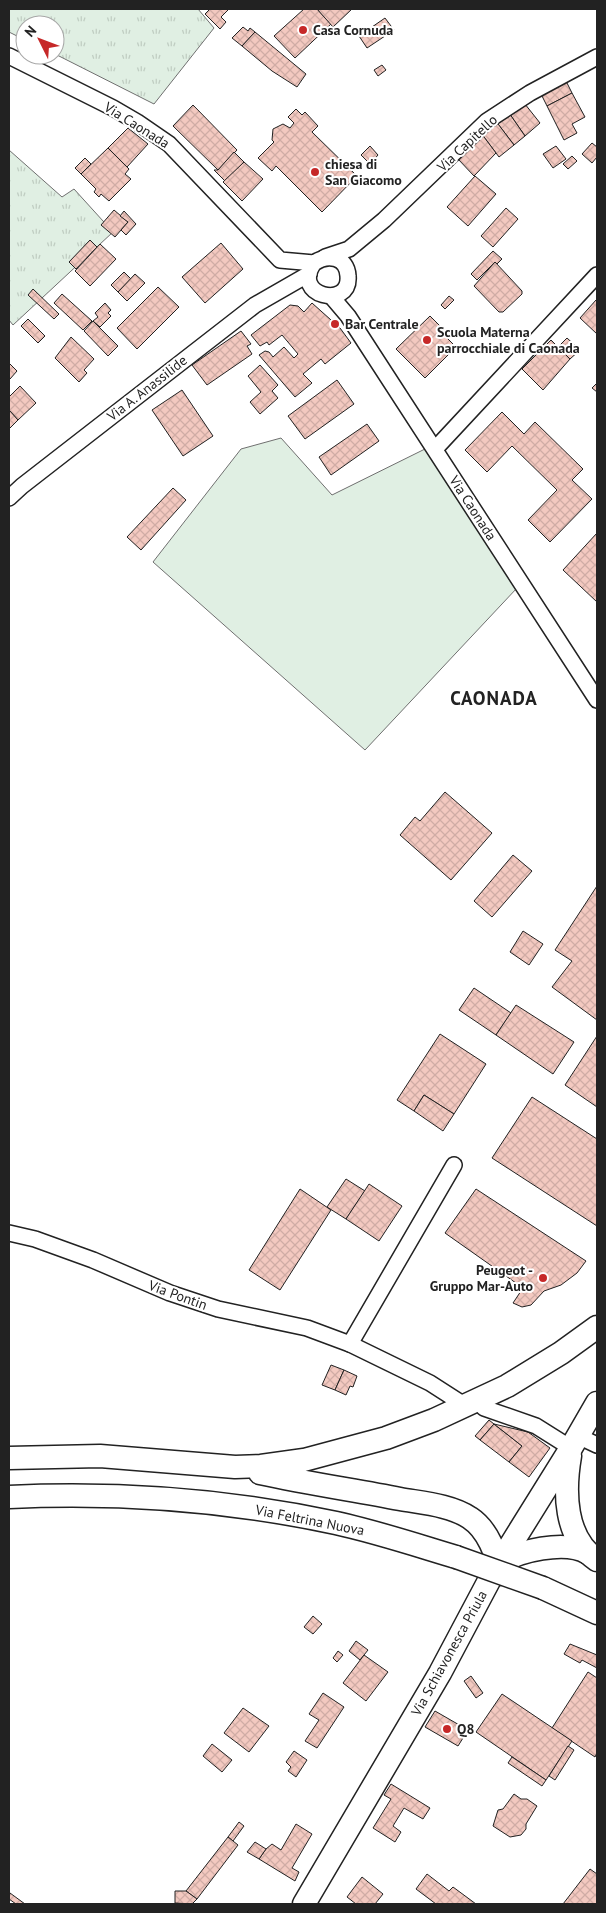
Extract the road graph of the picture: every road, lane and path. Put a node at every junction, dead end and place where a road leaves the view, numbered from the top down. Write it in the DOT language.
graph roads {
  1 [pos="9,56"];
  2 [pos="597,57"];
  3 [pos="349,249"];
  4 [pos="313,267"];
  5 [pos="347,268"];
  6 [pos="597,274"];
  7 [pos="289,285"];
  8 [pos="346,287"];
  9 [pos="326,296"];
  10 [pos="348,316"];
  11 [pos="436,448"];
  12 [pos="9,498"];
  13 [pos="597,700"];
  14 [pos="454,1165"];
  15 [pos="9,1233"];
  16 [pos="597,1327"];
  17 [pos="350,1344"];
  18 [pos="470,1403"];
  19 [pos="597,1403"];
  20 [pos="582,1443"];
  21 [pos="9,1458"];
  22 [pos="235,1467"];
  23 [pos="9,1497"];
  24 [pos="522,1553"];
  25 [pos="593,1557"];
  26 [pos="498,1566"];
  27 [pos="597,1613"];
  28 [pos="444,1667"];
  29 [pos="304,1904"];
  1 -- 4 [label="street, Via Caonada"];
  2 -- 3 [label="street, Via Capitello"];
  3 -- 4 [label="street, Via Capitello"];
  3 -- 5 [label="street"];
  4 -- 5 [label="street, Via Caonada"];
  4 -- 7 [label="street, Via A. Anassilide"];
  4 -- 9 [label="street, Via Caonada"];
  5 -- 8 [label="street, Via Caonada"];
  6 -- 11 [label="street"];
  7 -- 9 [label="street"];
  7 -- 12 [label="street, Via A. Anassilide"];
  8 -- 9 [label="street"];
  8 -- 10 [label="street, Via Caonada"];
  9 -- 10 [label="street, Via Caonada"];
  10 -- 11 [label="street, Via Caonada"];
  11 -- 13 [label="street, Via Caonada"];
  14 -- 17 [label="street"];
  15 -- 17 [label="street, Via Pontin"];
  16 -- 18 [label="main road"];
  17 -- 18 [label="street, Via Pontin"];
  18 -- 20 [label="street, Via Pontin"];
  18 -- 22 [label="main road"];
  19 -- 20 [label="main road"];
  20 -- 24 [label="main road"];
  20 -- 25 [label="main road"];
  20 -- 26 [label="main road"];
  21 -- 22 [label="main road"];
  22 -- 26 [label="main road"];
  23 -- 27 [label="main road, Via Feltrina Nuova, bridge"];
  24 -- 25 [label="main road"];
  24 -- 26 [label="main road"];
  24 -- 28 [label="main road"];
  26 -- 28 [label="main road"];
  28 -- 29 [label="main road, Via Schiavonesca Priula"];
}
